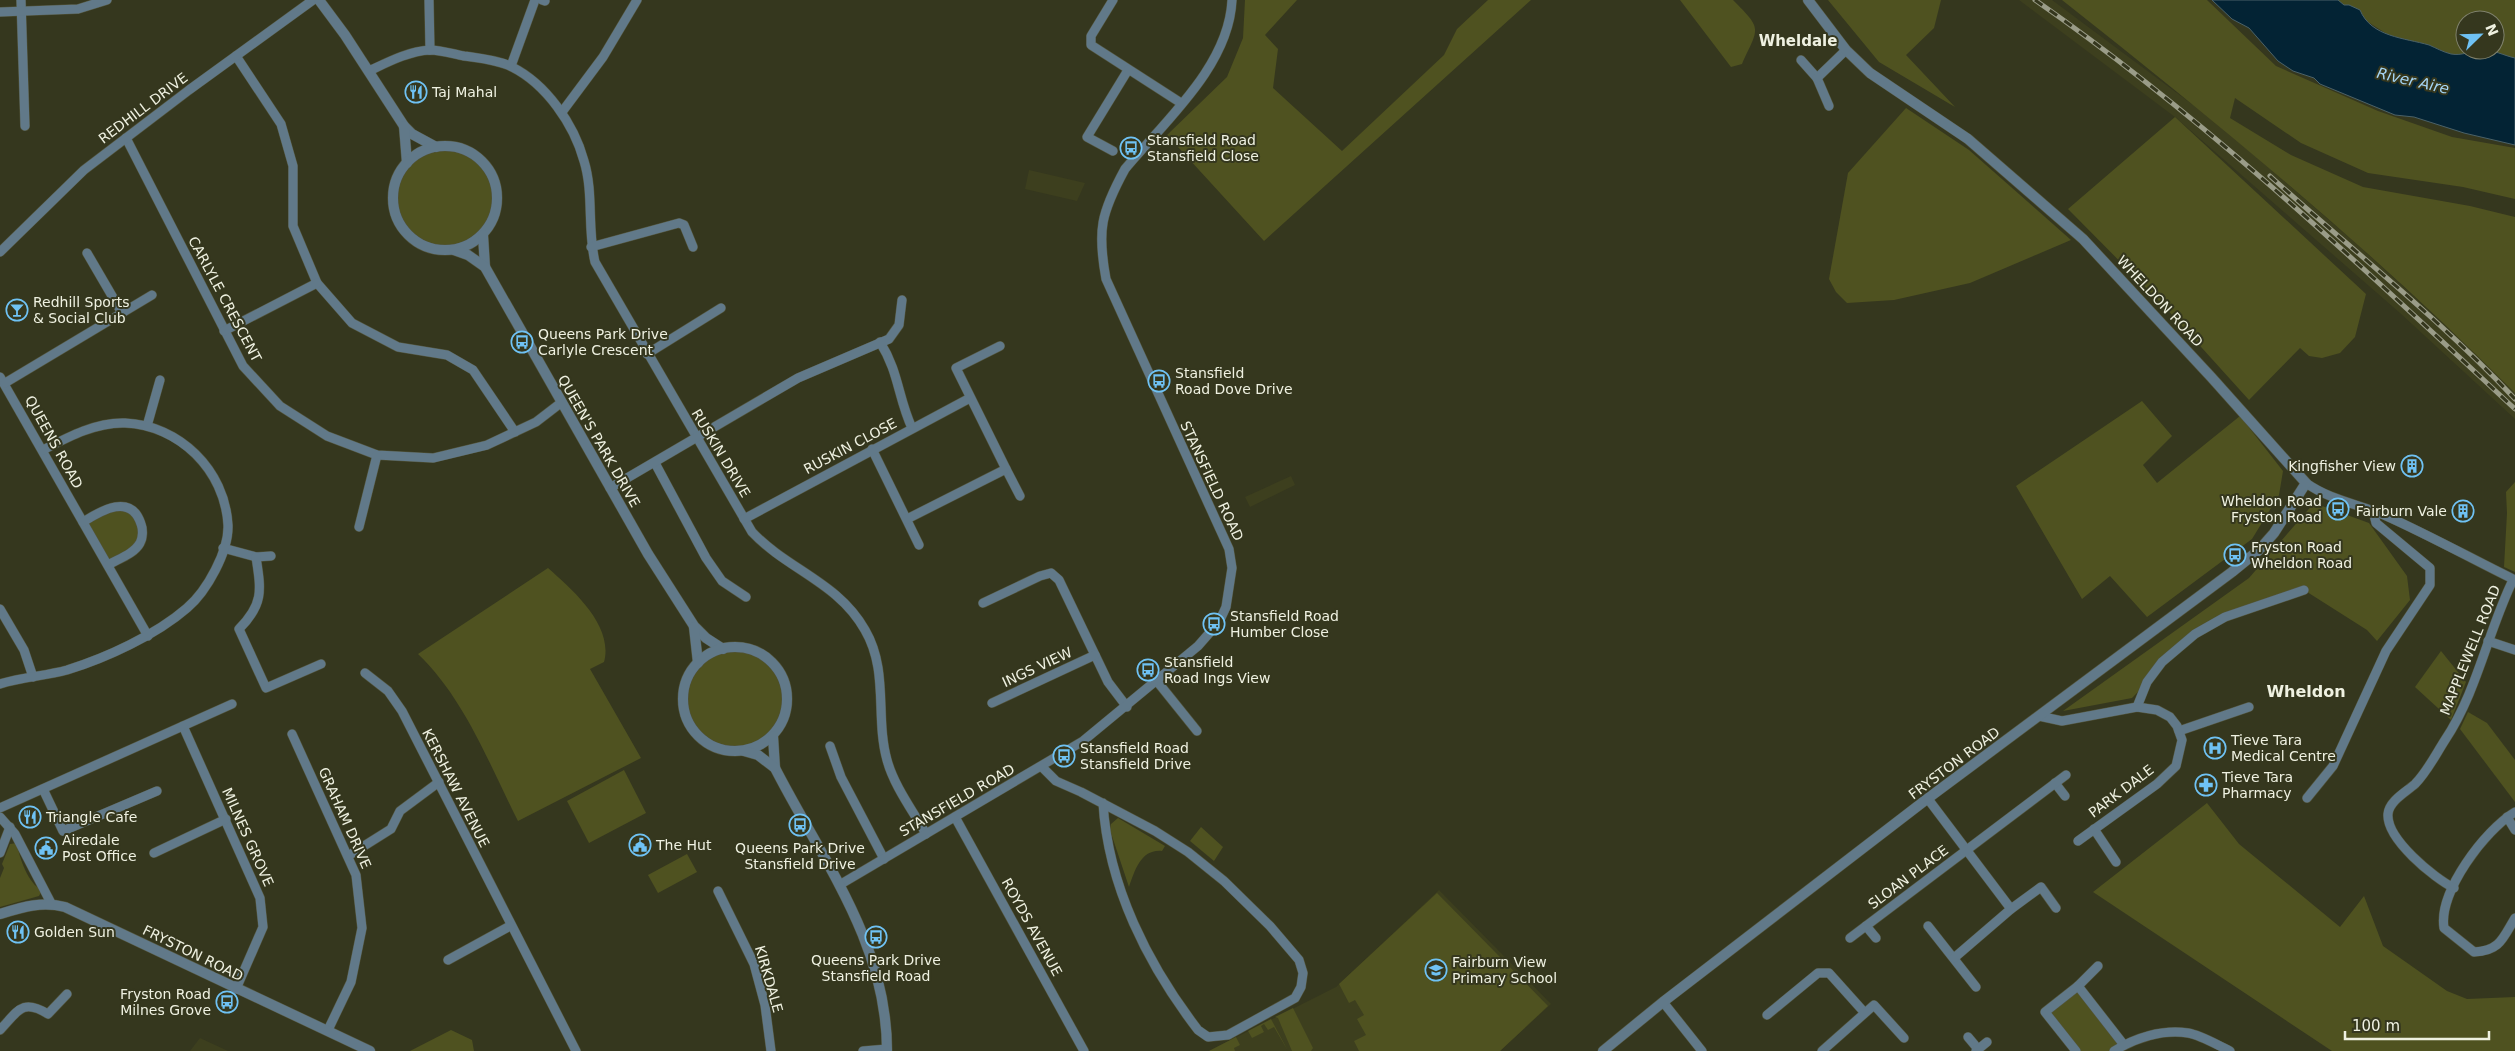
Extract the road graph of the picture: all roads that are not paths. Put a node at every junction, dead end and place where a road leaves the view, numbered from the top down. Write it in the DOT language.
graph roads {
  1 [pos="21,0"];
  2 [pos="107,0"];
  3 [pos="313,0"];
  4 [pos="319,0"];
  5 [pos="429,0"];
  6 [pos="535,0"];
  7 [pos="637,0"];
  8 [pos="1113,0"];
  9 [pos="1232,0"];
  10 [pos="1808,0"];
  11 [pos="0,12"];
  12 [pos="20,12"];
  13 [pos="430,50"];
  14 [pos="1846,50"];
  15 [pos="236,56"];
  16 [pos="1801,60"];
  17 [pos="511,66"];
  18 [pos="1128,70"];
  19 [pos="369,71"];
  20 [pos="1817,78"];
  21 [pos="1182,103"];
  22 [pos="1829,106"];
  23 [pos="562,112"];
  24 [pos="25,126"];
  25 [pos="404,126"];
  26 [pos="126,138"];
  27 [pos="436,147"];
  28 [pos="1113,151"];
  29 [pos="407,163"];
  30 [pos="483,235"];
  31 [pos="591,247"];
  32 [pos="694,247"];
  33 [pos="454,250"];
  34 [pos="0,252"];
  35 [pos="87,253"];
  36 [pos="485,267"];
  37 [pos="317,283"];
  38 [pos="152,294"];
  39 [pos="902,300"];
  40 [pos="721,308"];
  41 [pos="122,313"];
  42 [pos="224,331"];
  43 [pos="880,342"];
  44 [pos="1000,346"];
  45 [pos="647,354"];
  46 [pos="2,380"];
  47 [pos="160,380"];
  48 [pos="970,398"];
  49 [pos="562,402"];
  50 [pos="147,426"];
  51 [pos="912,428"];
  52 [pos="515,432"];
  53 [pos="696,439"];
  54 [pos="872,449"];
  55 [pos="43,450"];
  56 [pos="377,455"];
  57 [pos="655,463"];
  58 [pos="1006,470"];
  59 [pos="2306,484"];
  60 [pos="610,488"];
  61 [pos="1020,496"];
  62 [pos="2373,511"];
  63 [pos="744,519"];
  64 [pos="908,519"];
  65 [pos="83,522"];
  66 [pos="359,527"];
  67 [pos="919,545"];
  68 [pos="223,548"];
  69 [pos="271,556"];
  70 [pos="256,557"];
  71 [pos="108,565"];
  72 [pos="2514,580"];
  73 [pos="2304,590"];
  74 [pos="746,597"];
  75 [pos="983,602"];
  76 [pos="0,609"];
  77 [pos="694,626"];
  78 [pos="148,636"];
  79 [pos="2488,641"];
  80 [pos="723,649"];
  81 [pos="2515,650"];
  82 [pos="1095,655"];
  83 [pos="698,663"];
  84 [pos="321,664"];
  85 [pos="365,673"];
  86 [pos="33,677"];
  87 [pos="1156,680"];
  88 [pos="0,684"];
  89 [pos="992,703"];
  90 [pos="232,704"];
  91 [pos="1127,707"];
  92 [pos="2137,707"];
  93 [pos="2250,707"];
  94 [pos="2039,716"];
  95 [pos="184,726"];
  96 [pos="1197,731"];
  97 [pos="2179,731"];
  98 [pos="292,734"];
  99 [pos="773,736"];
  100 [pos="830,746"];
  101 [pos="744,751"];
  102 [pos="1042,766"];
  103 [pos="775,768"];
  104 [pos="2066,775"];
  105 [pos="440,782"];
  106 [pos="2055,783"];
  107 [pos="43,789"];
  108 [pos="157,792"];
  109 [pos="2065,796"];
  110 [pos="2307,798"];
  111 [pos="1928,799"];
  112 [pos="1103,803"];
  113 [pos="0,808"];
  114 [pos="2511,814"];
  115 [pos="0,817"];
  116 [pos="956,817"];
  117 [pos="226,819"];
  118 [pos="10,827"];
  119 [pos="2094,829"];
  120 [pos="2515,830"];
  121 [pos="926,834"];
  122 [pos="2078,841"];
  123 [pos="1967,850"];
  124 [pos="0,853"];
  125 [pos="154,853"];
  126 [pos="348,856"];
  127 [pos="884,859"];
  128 [pos="2116,862"];
  129 [pos="841,884"];
  130 [pos="2454,888"];
  131 [pos="718,891"];
  132 [pos="51,903"];
  133 [pos="2056,908"];
  134 [pos="2011,909"];
  135 [pos="0,914"];
  136 [pos="2515,918"];
  137 [pos="510,926"];
  138 [pos="1866,926"];
  139 [pos="1928,926"];
  140 [pos="1850,938"];
  141 [pos="1876,938"];
  142 [pos="1954,958"];
  143 [pos="448,960"];
  144 [pos="2098,966"];
  145 [pos="2078,986"];
  146 [pos="1976,987"];
  147 [pos="236,990"];
  148 [pos="67,994"];
  149 [pos="1663,1002"];
  150 [pos="1864,1012"];
  151 [pos="1768,1015"];
  152 [pos="0,1030"];
  153 [pos="328,1030"];
  154 [pos="1968,1036"];
  155 [pos="1904,1038"];
  156 [pos="1987,1042"];
  157 [pos="2124,1044"];
  158 [pos="1827,1049"];
  159 [pos="887,1050"];
  160 [pos="1081,1050"];
  161 [pos="1977,1050"];
  162 [pos="370,1051"];
  163 [pos="576,1051"];
  164 [pos="771,1051"];
  165 [pos="863,1051"];
  166 [pos="1604,1051"];
  167 [pos="1702,1051"];
  168 [pos="2076,1051"];
  169 [pos="2114,1051"];
  170 [pos="2230,1051"];
  1 -- 12 [label="street"];
  2 -- 12 [label="street"];
  3 -- 15 [label="street, REDHILL DRIVE"];
  4 -- 19 [label="street"];
  5 -- 13 [label="street"];
  6 -- 17 [label="street"];
  7 -- 23 [label="street"];
  8 -- 18 [label="street"];
  9 -- 21 [label="street, STANSFIELD ROAD"];
  10 -- 14 [label="street, WHELDON ROAD"];
  11 -- 12 [label="street"];
  12 -- 24 [label="street"];
  13 -- 17 [label="street, RUSKIN DRIVE"];
  13 -- 19 [label="street, RUSKIN DRIVE"];
  14 -- 20 [label="street"];
  14 -- 59 [label="street, WHELDON ROAD"];
  15 -- 26 [label="street, REDHILL DRIVE"];
  15 -- 37 [label="street"];
  16 -- 20 [label="street"];
  17 -- 23 [label="street, RUSKIN DRIVE"];
  18 -- 21 [label="street"];
  18 -- 28 [label="street"];
  19 -- 25 [label="street"];
  20 -- 22 [label="street"];
  21 -- 87 [label="street, STANSFIELD ROAD"];
  23 -- 31 [label="street, RUSKIN DRIVE"];
  25 -- 27 [label="street"];
  25 -- 29 [label="street"];
  26 -- 34 [label="street, REDHILL DRIVE"];
  26 -- 42 [label="street, CARLYLE CRESCENT"];
  27 -- 29 [label="street, QUEEN'S PARK DRIVE"];
  27 -- 30 [label="street"];
  29 -- 33 [label="street, QUEEN'S PARK DRIVE"];
  30 -- 33 [label="street, QUEEN'S PARK DRIVE"];
  30 -- 36 [label="street, QUEEN'S PARK DRIVE"];
  31 -- 32 [label="street"];
  31 -- 45 [label="street, RUSKIN DRIVE"];
  33 -- 36 [label="street, QUEEN'S PARK DRIVE"];
  35 -- 41 [label="street"];
  36 -- 49 [label="street, QUEEN'S PARK DRIVE"];
  37 -- 42 [label="street"];
  37 -- 52 [label="street"];
  38 -- 41 [label="street"];
  39 -- 43 [label="street"];
  40 -- 45 [label="street"];
  41 -- 46 [label="street"];
  42 -- 56 [label="street, CARLYLE CRESCENT"];
  43 -- 51 [label="street"];
  43 -- 53 [label="street"];
  44 -- 48 [label="street"];
  45 -- 53 [label="street, RUSKIN DRIVE"];
  46 -- 55 [label="street, QUEENS ROAD"];
  47 -- 50 [label="street"];
  48 -- 51 [label="street, RUSKIN CLOSE"];
  48 -- 58 [label="street"];
  49 -- 52 [label="street, CARLYLE CRESCENT"];
  49 -- 60 [label="street, QUEEN'S PARK DRIVE"];
  50 -- 55 [label="street"];
  50 -- 68 [label="street"];
  51 -- 54 [label="street, RUSKIN CLOSE"];
  52 -- 56 [label="street, CARLYLE CRESCENT"];
  53 -- 57 [label="street"];
  53 -- 63 [label="street, RUSKIN DRIVE"];
  54 -- 63 [label="street, RUSKIN CLOSE"];
  54 -- 64 [label="street"];
  55 -- 65 [label="street, QUEENS ROAD"];
  56 -- 66 [label="street"];
  57 -- 60 [label="street"];
  57 -- 74 [label="street"];
  58 -- 61 [label="street"];
  58 -- 64 [label="street"];
  59 -- 62 [label="street, WHELDON ROAD"];
  59 -- 94 [label="street, FRYSTON ROAD"];
  60 -- 77 [label="street, QUEEN'S PARK DRIVE"];
  62 -- 72 [label="street, WHELDON ROAD"];
  62 -- 110 [label="street"];
  63 -- 121 [label="street, RUSKIN DRIVE"];
  64 -- 67 [label="street"];
  65 -- 71 [label="street, QUEENS ROAD"];
  65 -- 71 [label="street"];
  68 -- 70 [label="street"];
  68 -- 78 [label="street"];
  69 -- 70 [label="street"];
  70 -- 84 [label="street"];
  71 -- 78 [label="street, QUEENS ROAD"];
  72 -- 79 [label="street, MAPPLEWELL ROAD"];
  73 -- 92 [label="street"];
  75 -- 82 [label="street, INGS VIEW"];
  76 -- 86 [label="street"];
  77 -- 80 [label="street, QUEEN'S PARK DRIVE"];
  77 -- 83 [label="street, QUEEN'S PARK DRIVE"];
  78 -- 86 [label="street"];
  79 -- 81 [label="street"];
  79 -- 130 [label="street, MAPPLEWELL ROAD"];
  80 -- 83 [label="street"];
  80 -- 99 [label="street"];
  82 -- 89 [label="street, INGS VIEW"];
  82 -- 91 [label="street, INGS VIEW"];
  83 -- 101 [label="street"];
  85 -- 105 [label="street, KERSHAW AVENUE"];
  86 -- 88 [label="street"];
  87 -- 91 [label="street, STANSFIELD ROAD"];
  87 -- 96 [label="street"];
  90 -- 95 [label="street"];
  91 -- 102 [label="street, STANSFIELD ROAD"];
  92 -- 94 [label="street"];
  92 -- 97 [label="street"];
  93 -- 97 [label="street"];
  94 -- 111 [label="street, FRYSTON ROAD"];
  95 -- 107 [label="street"];
  95 -- 117 [label="street, MILNES GROVE"];
  97 -- 119 [label="street, PARK DALE"];
  98 -- 126 [label="street, GRAHAM DRIVE"];
  99 -- 101 [label="street"];
  99 -- 103 [label="street"];
  100 -- 127 [label="street"];
  101 -- 103 [label="street"];
  102 -- 112 [label="street"];
  102 -- 116 [label="street, STANSFIELD ROAD"];
  103 -- 129 [label="street"];
  104 -- 106 [label="street, SLOAN PLACE"];
  105 -- 126 [label="street"];
  105 -- 137 [label="street, KERSHAW AVENUE"];
  106 -- 109 [label="street"];
  106 -- 123 [label="street, SLOAN PLACE"];
  107 -- 108 [label="street"];
  107 -- 113 [label="street"];
  111 -- 123 [label="street, SLOAN PLACE"];
  111 -- 149 [label="street, FRYSTON ROAD"];
  112 -- 112 [label="street"];
  114 -- 120 [label="street"];
  114 -- 130 [label="street"];
  115 -- 118 [label="street"];
  116 -- 121 [label="street, STANSFIELD ROAD"];
  116 -- 160 [label="street, ROYDS AVENUE"];
  117 -- 125 [label="street"];
  117 -- 147 [label="street, MILNES GROVE"];
  118 -- 124 [label="street"];
  118 -- 132 [label="street"];
  119 -- 122 [label="street, PARK DALE"];
  119 -- 128 [label="street"];
  121 -- 127 [label="street, STANSFIELD ROAD"];
  123 -- 134 [label="street, SLOAN PLACE"];
  123 -- 138 [label="street, SLOAN PLACE"];
  126 -- 153 [label="street, GRAHAM DRIVE"];
  127 -- 129 [label="street, STANSFIELD ROAD"];
  129 -- 159 [label="street"];
  130 -- 136 [label="street"];
  131 -- 164 [label="street, KIRKDALE"];
  132 -- 135 [label="street, FRYSTON ROAD"];
  132 -- 147 [label="street, FRYSTON ROAD"];
  133 -- 134 [label="street"];
  134 -- 142 [label="street"];
  137 -- 143 [label="street"];
  137 -- 163 [label="street, KERSHAW AVENUE"];
  138 -- 140 [label="street, SLOAN PLACE"];
  138 -- 141 [label="street, SLOAN PLACE"];
  139 -- 142 [label="street"];
  142 -- 146 [label="street"];
  144 -- 145 [label="street"];
  145 -- 157 [label="street"];
  145 -- 168 [label="street"];
  147 -- 153 [label="street, FRYSTON ROAD"];
  148 -- 152 [label="street"];
  149 -- 166 [label="street, FRYSTON ROAD"];
  149 -- 167 [label="street"];
  150 -- 151 [label="street"];
  150 -- 155 [label="street"];
  150 -- 158 [label="street"];
  153 -- 162 [label="street, FRYSTON ROAD"];
  154 -- 161 [label="street"];
  156 -- 161 [label="street"];
  157 -- 169 [label="street"];
  157 -- 170 [label="street"];
  159 -- 165 [label="street"];
}
